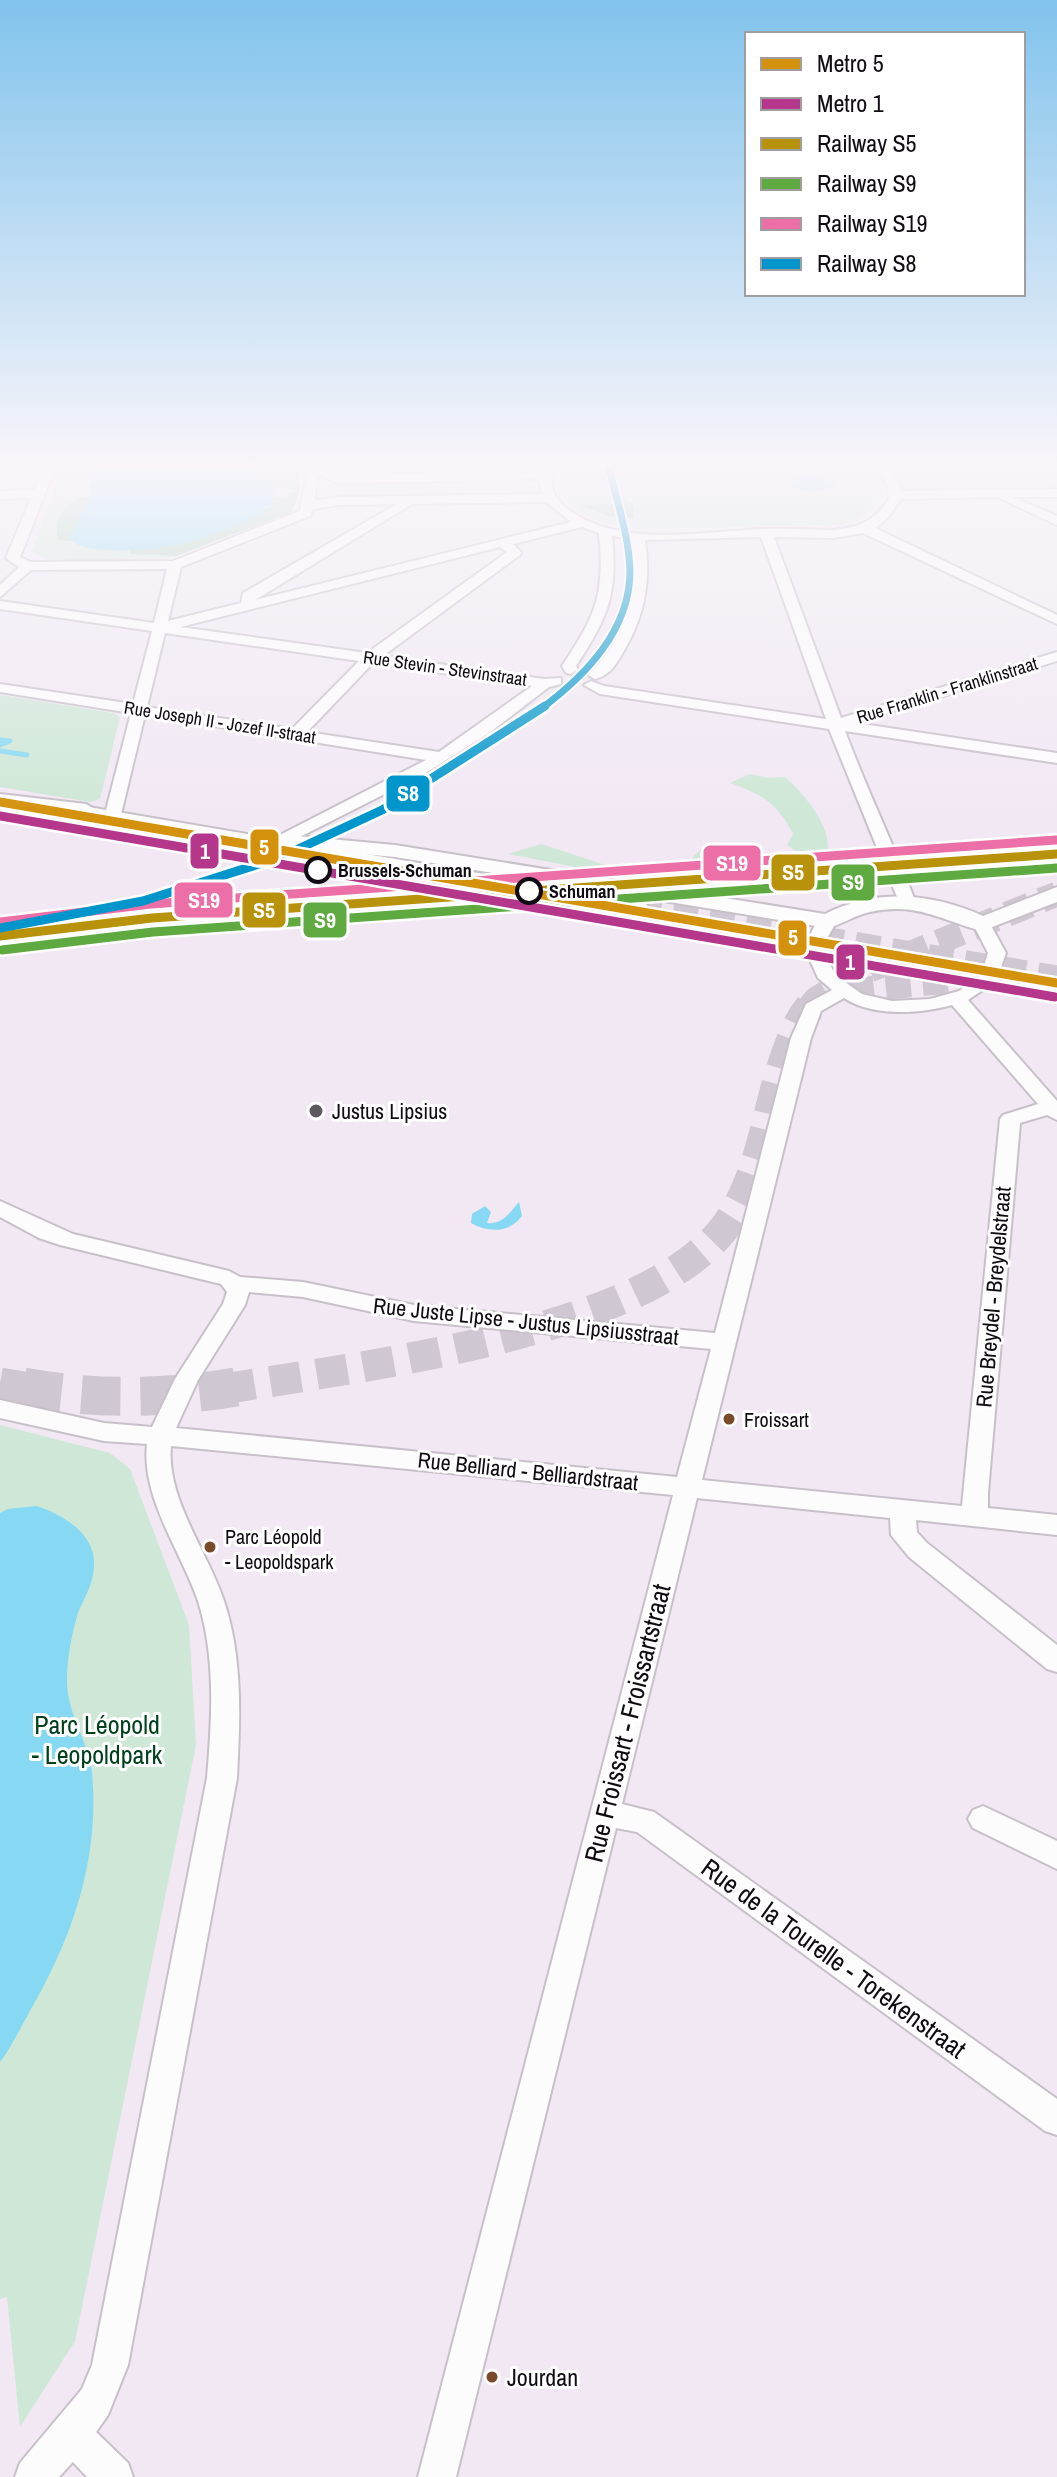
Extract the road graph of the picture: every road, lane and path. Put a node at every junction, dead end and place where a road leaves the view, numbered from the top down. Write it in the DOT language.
graph roads {
  1 [pos="170,584"];
  2 [pos="269,584"];
  3 [pos="341,584"];
  4 [pos="472,584"];
  5 [pos="607,584"];
  6 [pos="642,584"];
  7 [pos="785,584"];
  8 [pos="981,584"];
  9 [pos="0,605"];
  10 [pos="248,606"];
  11 [pos="1057,620"];
  12 [pos="159,627"];
  13 [pos="1057,656"];
  14 [pos="370,658"];
  15 [pos="571,670"];
  16 [pos="593,680"];
  17 [pos="550,682"];
  18 [pos="0,688"];
  19 [pos="139,709"];
  20 [pos="837,724"];
  21 [pos="296,734"];
  22 [pos="439,757"];
  23 [pos="1057,758"];
  24 [pos="0,800"];
  25 [pos="59,809"];
  26 [pos="113,814"];
  27 [pos="282,841"];
  28 [pos="1057,894"];
  29 [pos="907,903"];
  30 [pos="636,908"];
  31 [pos="828,921"];
  32 [pos="982,924"];
  33 [pos="1031,985"];
  34 [pos="847,989"];
  35 [pos="1057,993"];
  36 [pos="961,1004"];
  37 [pos="1054,1111"];
  38 [pos="0,1208"];
  39 [pos="235,1285"];
  40 [pos="723,1342"];
  41 [pos="0,1409"];
  42 [pos="161,1436"];
  43 [pos="686,1487"];
  44 [pos="903,1510"];
  45 [pos="975,1517"];
  46 [pos="1057,1525"];
  47 [pos="1057,1661"];
  48 [pos="604,1813"];
  49 [pos="983,1819"];
  50 [pos="1057,1856"];
  51 [pos="1057,2119"];
  52 [pos="72,2434"];
  53 [pos="34,2477"];
  54 [pos="114,2477"];
  55 [pos="437,2477"];
  1 -- 12 [label="street"];
  2 -- 10 [label="street"];
  3 -- 10 [label="street"];
  4 -- 14 [label="street"];
  5 -- 15 [label="street"];
  6 -- 16 [label="street"];
  7 -- 20 [label="street"];
  8 -- 11 [label="street"];
  9 -- 12 [label="street, Rue Stevin - Stevinstraat"];
  10 -- 12 [label="street"];
  12 -- 14 [label="street, Rue Stevin - Stevinstraat"];
  12 -- 19 [label="street"];
  13 -- 20 [label="street, Rue Franklin - Franklinstraat"];
  14 -- 17 [label="street, Rue Stevin - Stevinstraat"];
  14 -- 21 [label="street"];
  15 -- 16 [label="street"];
  15 -- 17 [label="street"];
  16 -- 17 [label="street, Rue Stevin - Stevinstraat"];
  16 -- 20 [label="street"];
  17 -- 22 [label="street"];
  18 -- 19 [label="street, Rue Joseph II - Jozef II-straat"];
  19 -- 21 [label="street, Rue Joseph II - Jozef II-straat"];
  19 -- 26 [label="street"];
  20 -- 23 [label="street"];
  20 -- 29 [label="street"];
  21 -- 22 [label="street, Rue Joseph II - Jozef II-straat"];
  22 -- 27 [label="street"];
  24 -- 25 [label="main road"];
  25 -- 26 [label="main road"];
  25 -- 30 [label="highway"];
  26 -- 27 [label="main road"];
  27 -- 31 [label="main road"];
  28 -- 32 [label="main road"];
  29 -- 31 [label="main road"];
  29 -- 32 [label="main road"];
  31 -- 34 [label="street"];
  32 -- 36 [label="street"];
  33 -- 35 [label="street"];
  34 -- 36 [label="street"];
  34 -- 40 [label="street, Rue Froissart - Froissartstraat"];
  36 -- 37 [label="street"];
  37 -- 45 [label="street, Rue Breydel - Breydelstraat"];
  38 -- 39 [label="street"];
  39 -- 40 [label="street, Rue Juste Lipse - Justus Lipsiusstraat"];
  39 -- 42 [label="street"];
  40 -- 43 [label="street, Rue Froissart - Froissartstraat"];
  41 -- 42 [label="street, Rue Belliard - Belliardstraat"];
  42 -- 43 [label="street, Rue Belliard - Belliardstraat"];
  42 -- 52 [label="street"];
  43 -- 44 [label="street, Rue Belliard - Belliardstraat"];
  43 -- 48 [label="street, Rue Froissart - Froissartstraat"];
  44 -- 45 [label="street, Rue Belliard - Belliardstraat"];
  44 -- 47 [label="street"];
  45 -- 46 [label="street, Rue Belliard - Belliardstraat"];
  48 -- 51 [label="street, Rue de la Tourelle - Torekenstraat"];
  48 -- 55 [label="street, Rue Froissart - Froissartstraat"];
  49 -- 50 [label="street"];
  52 -- 53 [label="street"];
  52 -- 54 [label="street"];
}
